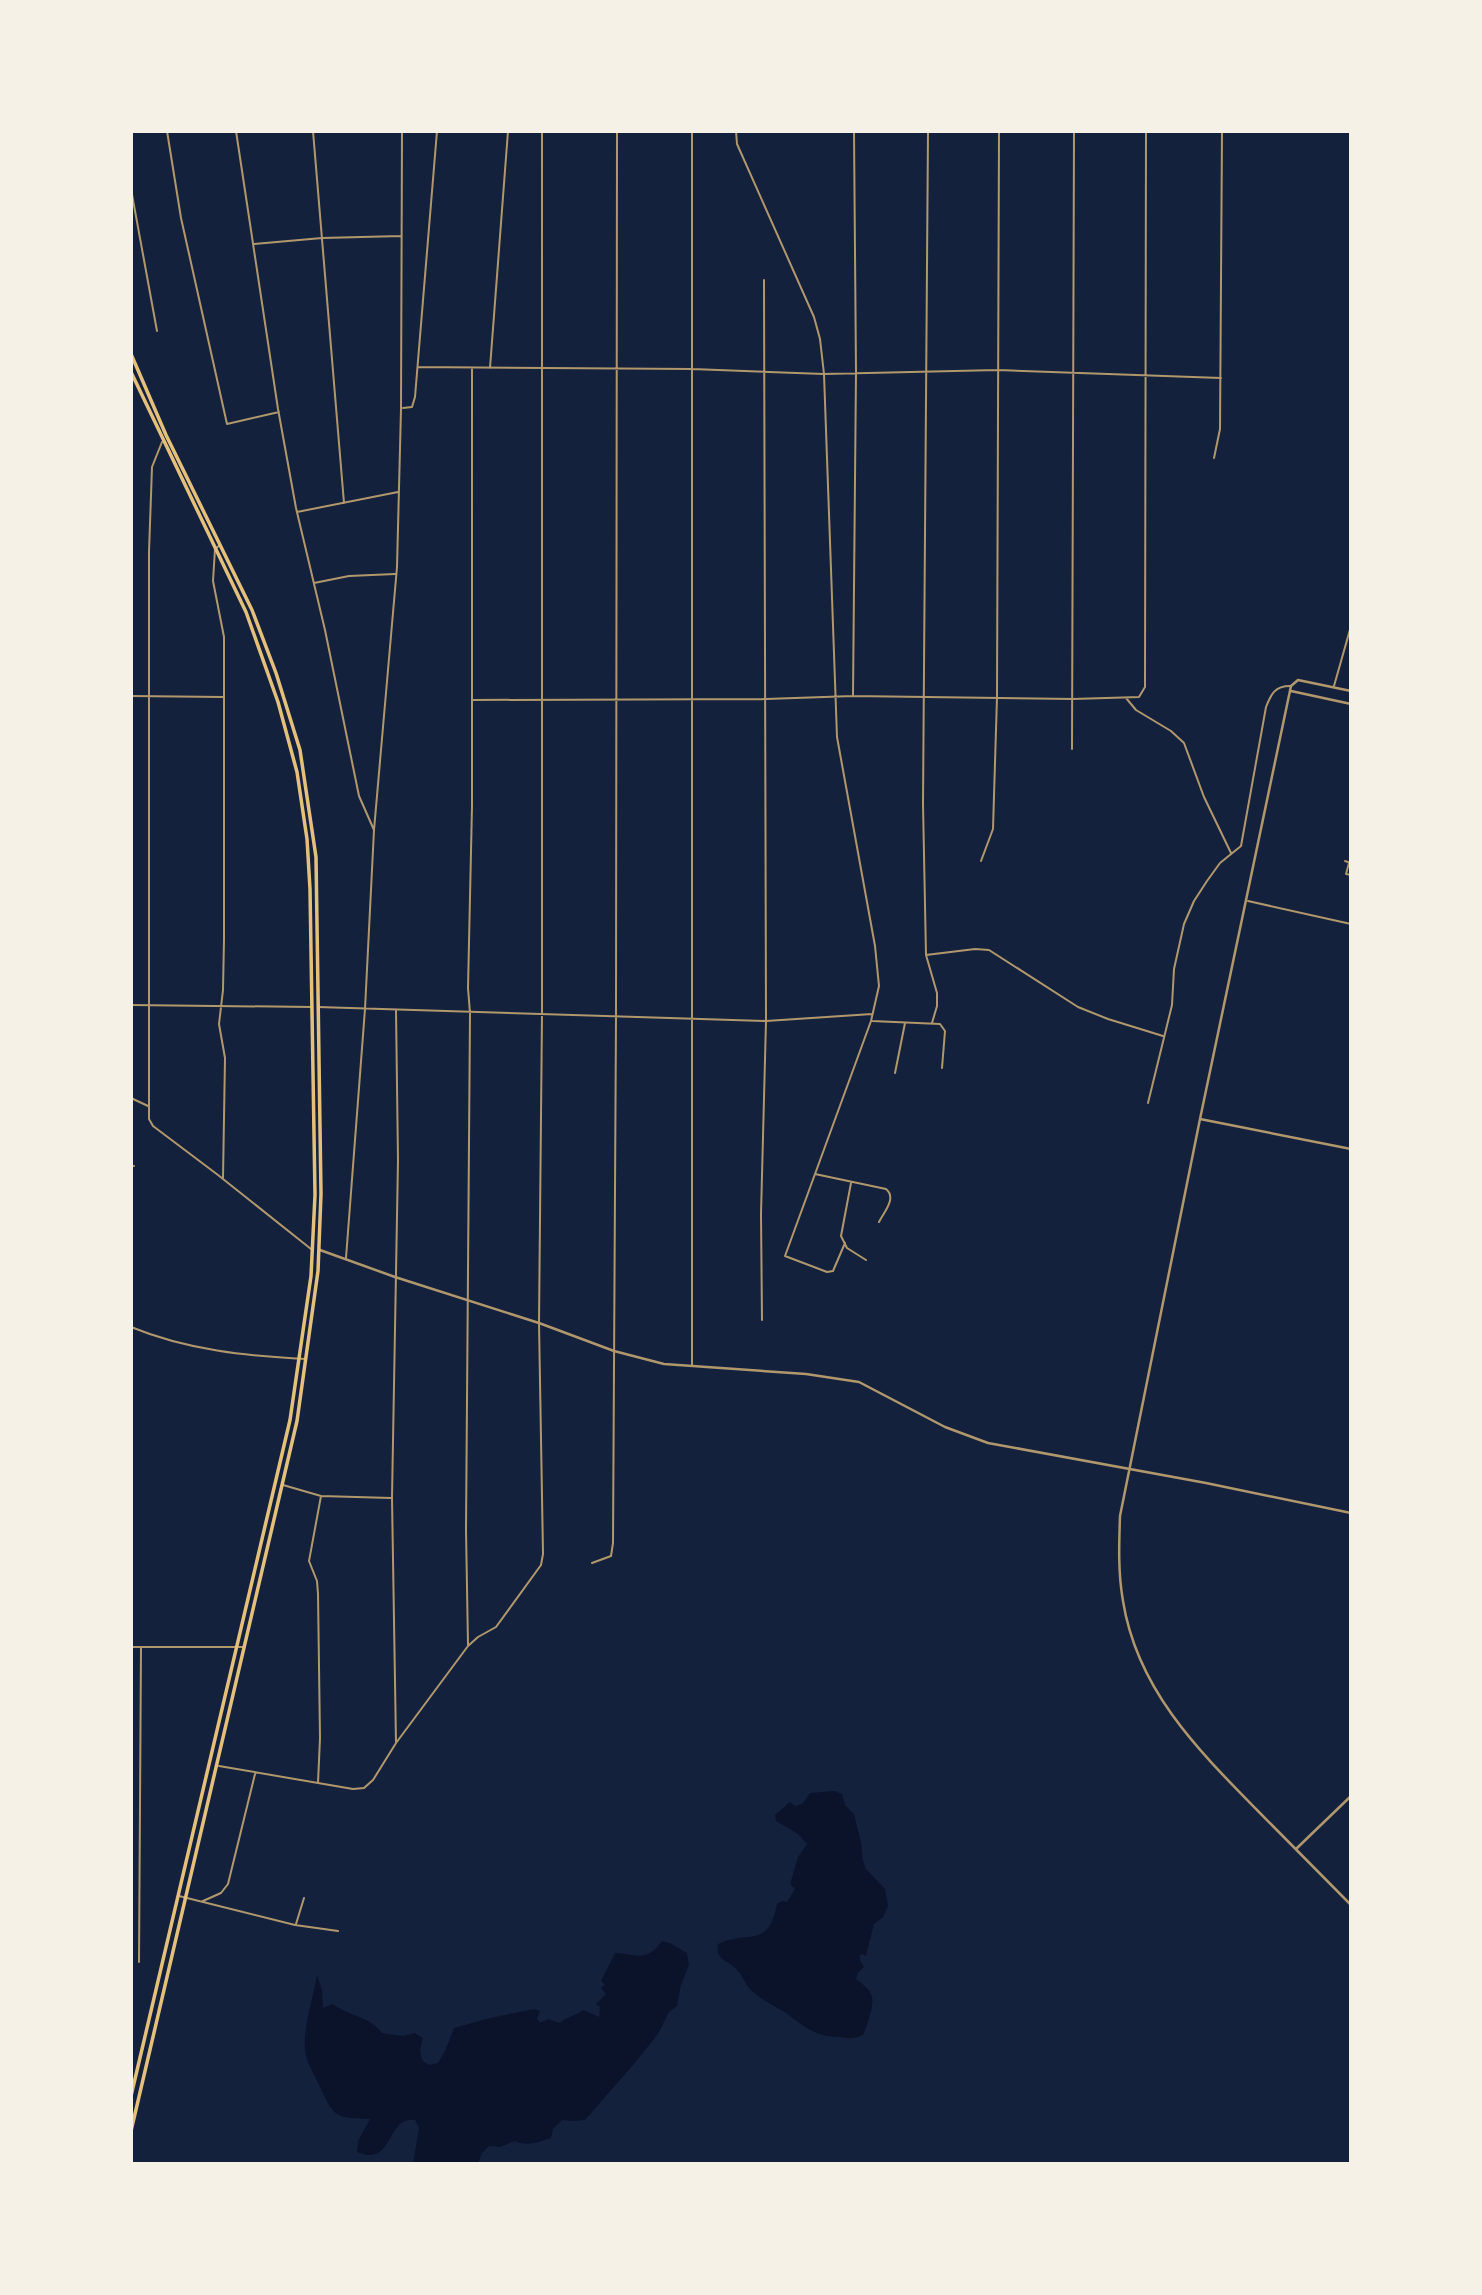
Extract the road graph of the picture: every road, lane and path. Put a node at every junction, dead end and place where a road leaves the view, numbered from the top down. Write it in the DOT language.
graph roads {
  1 [pos="167,131"];
  2 [pos="236,131"];
  3 [pos="313,131"];
  4 [pos="402,131"];
  5 [pos="437,131"];
  6 [pos="508,131"];
  7 [pos="542,131"];
  8 [pos="617,131"];
  9 [pos="692,131"];
  10 [pos="736,131"];
  11 [pos="854,131"];
  12 [pos="928,131"];
  13 [pos="999,131"];
  14 [pos="1074,131"];
  15 [pos="1146,131"];
  16 [pos="1222,131"];
  17 [pos="131,189"];
  18 [pos="401,236"];
  19 [pos="322,237"];
  20 [pos="253,244"];
  21 [pos="764,280"];
  22 [pos="158,331"];
  23 [pos="131,354"];
  24 [pos="418,367"];
  25 [pos="472,368"];
  26 [pos="490,368"];
  27 [pos="542,368"];
  28 [pos="617,369"];
  29 [pos="691,369"];
  30 [pos="998,370"];
  31 [pos="927,371"];
  32 [pos="131,372"];
  33 [pos="856,372"];
  34 [pos="765,373"];
  35 [pos="1072,373"];
  36 [pos="824,374"];
  37 [pos="1147,374"];
  38 [pos="1221,378"];
  39 [pos="401,409"];
  40 [pos="279,412"];
  41 [pos="163,441"];
  42 [pos="1214,458"];
  43 [pos="399,492"];
  44 [pos="344,503"];
  45 [pos="297,512"];
  46 [pos="221,545"];
  47 [pos="215,549"];
  48 [pos="396,573"];
  49 [pos="314,583"];
  50 [pos="1351,626"];
  51 [pos="1291,686"];
  52 [pos="1334,687"];
  53 [pos="1291,691"];
  54 [pos="1351,691"];
  55 [pos="131,696"];
  56 [pos="149,696"];
  57 [pos="835,696"];
  58 [pos="853,696"];
  59 [pos="224,697"];
  60 [pos="923,697"];
  61 [pos="997,697"];
  62 [pos="1125,697"];
  63 [pos="542,699"];
  64 [pos="617,699"];
  65 [pos="692,699"];
  66 [pos="766,699"];
  67 [pos="1073,699"];
  68 [pos="471,700"];
  69 [pos="1351,704"];
  70 [pos="1072,750"];
  71 [pos="374,830"];
  72 [pos="1232,855"];
  73 [pos="981,861"];
  74 [pos="1345,861"];
  75 [pos="1350,863"];
  76 [pos="1351,876"];
  77 [pos="1247,901"];
  78 [pos="1351,924"];
  79 [pos="926,955"];
  80 [pos="131,1005"];
  81 [pos="151,1005"];
  82 [pos="222,1005"];
  83 [pos="312,1007"];
  84 [pos="319,1007"];
  85 [pos="365,1009"];
  86 [pos="396,1010"];
  87 [pos="470,1013"];
  88 [pos="542,1014"];
  89 [pos="873,1014"];
  90 [pos="616,1017"];
  91 [pos="692,1019"];
  92 [pos="766,1021"];
  93 [pos="871,1021"];
  94 [pos="905,1022"];
  95 [pos="932,1023"];
  96 [pos="1164,1036"];
  97 [pos="942,1068"];
  98 [pos="895,1073"];
  99 [pos="131,1098"];
  100 [pos="1148,1103"];
  101 [pos="149,1106"];
  102 [pos="1200,1119"];
  103 [pos="1351,1150"];
  104 [pos="814,1174"];
  105 [pos="223,1178"];
  106 [pos="851,1182"];
  107 [pos="879,1222"];
  108 [pos="845,1243"];
  109 [pos="320,1250"];
  110 [pos="313,1251"];
  111 [pos="346,1258"];
  112 [pos="866,1260"];
  113 [pos="395,1277"];
  114 [pos="469,1301"];
  115 [pos="762,1320"];
  116 [pos="539,1323"];
  117 [pos="131,1327"];
  118 [pos="614,1351"];
  119 [pos="300,1359"];
  120 [pos="307,1359"];
  121 [pos="692,1365"];
  122 [pos="1130,1468"];
  123 [pos="283,1485"];
  124 [pos="321,1496"];
  125 [pos="392,1499"];
  126 [pos="1351,1513"];
  127 [pos="592,1563"];
  128 [pos="468,1646"];
  129 [pos="131,1647"];
  130 [pos="141,1647"];
  131 [pos="236,1647"];
  132 [pos="244,1647"];
  133 [pos="396,1743"];
  134 [pos="218,1765"];
  135 [pos="255,1773"];
  136 [pos="318,1783"];
  137 [pos="1351,1796"];
  138 [pos="1296,1850"];
  139 [pos="178,1896"];
  140 [pos="186,1898"];
  141 [pos="304,1898"];
  142 [pos="202,1902"];
  143 [pos="1351,1905"];
  144 [pos="295,1925"];
  145 [pos="338,1931"];
  146 [pos="139,1962"];
  147 [pos="131,2095"];
  148 [pos="131,2131"];
  1 -- 40 [label="street"];
  2 -- 20 [label="street"];
  3 -- 19 [label="street"];
  4 -- 18 [label="street"];
  5 -- 24 [label="street"];
  6 -- 26 [label="street"];
  7 -- 27 [label="street"];
  8 -- 28 [label="street"];
  9 -- 29 [label="street"];
  10 -- 36 [label="street"];
  11 -- 33 [label="street"];
  12 -- 31 [label="street"];
  13 -- 30 [label="street"];
  14 -- 35 [label="street"];
  15 -- 37 [label="street"];
  16 -- 38 [label="street"];
  17 -- 22 [label="street"];
  18 -- 19 [label="street"];
  18 -- 39 [label="street"];
  19 -- 20 [label="street"];
  19 -- 44 [label="street"];
  20 -- 40 [label="street"];
  21 -- 34 [label="street"];
  23 -- 46 [label="main road"];
  24 -- 25 [label="street"];
  24 -- 39 [label="street"];
  25 -- 26 [label="street"];
  25 -- 68 [label="street"];
  26 -- 27 [label="street"];
  27 -- 28 [label="street"];
  27 -- 63 [label="street"];
  28 -- 29 [label="street"];
  28 -- 64 [label="street"];
  29 -- 34 [label="street"];
  29 -- 65 [label="street"];
  30 -- 31 [label="street"];
  30 -- 35 [label="street"];
  30 -- 61 [label="street"];
  31 -- 33 [label="street"];
  31 -- 60 [label="street"];
  32 -- 41 [label="main road"];
  33 -- 36 [label="street"];
  33 -- 58 [label="street"];
  34 -- 36 [label="street"];
  34 -- 66 [label="street"];
  35 -- 37 [label="street"];
  35 -- 67 [label="street"];
  36 -- 57 [label="street"];
  37 -- 38 [label="street"];
  37 -- 62 [label="street"];
  38 -- 42 [label="street"];
  39 -- 43 [label="street"];
  40 -- 45 [label="street"];
  41 -- 47 [label="main road"];
  41 -- 56 [label="street"];
  43 -- 44 [label="street"];
  43 -- 48 [label="street"];
  44 -- 45 [label="street"];
  45 -- 49 [label="street"];
  46 -- 47 [label="street"];
  46 -- 84 [label="main road"];
  47 -- 59 [label="street"];
  47 -- 83 [label="main road"];
  48 -- 49 [label="street"];
  48 -- 71 [label="street"];
  49 -- 71 [label="street"];
  50 -- 52 [label="street"];
  51 -- 52 [label="street"];
  51 -- 53 [label="street"];
  51 -- 72 [label="street"];
  52 -- 54 [label="street"];
  53 -- 69 [label="street"];
  53 -- 77 [label="street"];
  55 -- 56 [label="street"];
  56 -- 59 [label="street"];
  56 -- 81 [label="street"];
  57 -- 58 [label="street"];
  57 -- 66 [label="street"];
  57 -- 89 [label="street"];
  58 -- 60 [label="street"];
  59 -- 82 [label="street"];
  60 -- 61 [label="street"];
  60 -- 79 [label="street"];
  61 -- 67 [label="street"];
  61 -- 73 [label="street"];
  62 -- 67 [label="street"];
  62 -- 72 [label="street"];
  63 -- 64 [label="street"];
  63 -- 68 [label="street"];
  63 -- 88 [label="street"];
  64 -- 65 [label="street"];
  64 -- 90 [label="street"];
  65 -- 66 [label="street"];
  65 -- 91 [label="street"];
  66 -- 92 [label="street"];
  67 -- 70 [label="street"];
  68 -- 87 [label="street"];
  71 -- 85 [label="street"];
  72 -- 96 [label="street"];
  74 -- 75 [label="street"];
  75 -- 76 [label="street"];
  77 -- 78 [label="street"];
  77 -- 102 [label="street"];
  79 -- 95 [label="street"];
  79 -- 96 [label="street"];
  80 -- 81 [label="street"];
  81 -- 82 [label="street"];
  81 -- 101 [label="street"];
  82 -- 83 [label="street"];
  82 -- 105 [label="street"];
  83 -- 84 [label="street"];
  83 -- 110 [label="main road"];
  84 -- 85 [label="street"];
  84 -- 109 [label="main road"];
  85 -- 86 [label="street"];
  85 -- 111 [label="street"];
  86 -- 87 [label="street"];
  86 -- 113 [label="street"];
  87 -- 88 [label="street"];
  87 -- 114 [label="street"];
  88 -- 90 [label="street"];
  88 -- 116 [label="street"];
  89 -- 92 [label="street"];
  89 -- 93 [label="street"];
  90 -- 91 [label="street"];
  90 -- 118 [label="street"];
  91 -- 92 [label="street"];
  91 -- 121 [label="street"];
  92 -- 115 [label="street"];
  93 -- 94 [label="street"];
  93 -- 104 [label="street"];
  94 -- 95 [label="street"];
  94 -- 98 [label="street"];
  95 -- 97 [label="street"];
  96 -- 100 [label="street"];
  99 -- 101 [label="street"];
  101 -- 105 [label="street"];
  102 -- 103 [label="street"];
  102 -- 122 [label="street"];
  104 -- 106 [label="street"];
  104 -- 108 [label="street"];
  105 -- 110 [label="street"];
  106 -- 107 [label="street"];
  106 -- 108 [label="street"];
  108 -- 112 [label="street"];
  109 -- 111 [label="street"];
  109 -- 120 [label="main road"];
  110 -- 119 [label="main road"];
  111 -- 113 [label="street"];
  113 -- 114 [label="street"];
  113 -- 125 [label="street"];
  114 -- 116 [label="street"];
  114 -- 128 [label="street"];
  116 -- 118 [label="street"];
  116 -- 128 [label="street"];
  117 -- 119 [label="street"];
  118 -- 121 [label="street"];
  118 -- 127 [label="street"];
  119 -- 120 [label="street"];
  119 -- 131 [label="main road"];
  120 -- 123 [label="main road"];
  121 -- 122 [label="street"];
  122 -- 126 [label="street"];
  122 -- 138 [label="street"];
  123 -- 124 [label="street"];
  123 -- 132 [label="main road"];
  124 -- 125 [label="street"];
  124 -- 136 [label="street"];
  125 -- 133 [label="street"];
  128 -- 133 [label="street"];
  129 -- 130 [label="street"];
  130 -- 131 [label="street"];
  130 -- 146 [label="street"];
  131 -- 132 [label="street"];
  131 -- 139 [label="main road"];
  132 -- 134 [label="main road"];
  133 -- 136 [label="street"];
  134 -- 135 [label="street"];
  134 -- 140 [label="main road"];
  135 -- 136 [label="street"];
  135 -- 142 [label="street"];
  137 -- 138 [label="street"];
  138 -- 143 [label="street"];
  139 -- 140 [label="street"];
  139 -- 147 [label="main road"];
  140 -- 142 [label="street"];
  140 -- 148 [label="main road"];
  141 -- 144 [label="street"];
  142 -- 144 [label="street"];
  144 -- 145 [label="street"];
}
